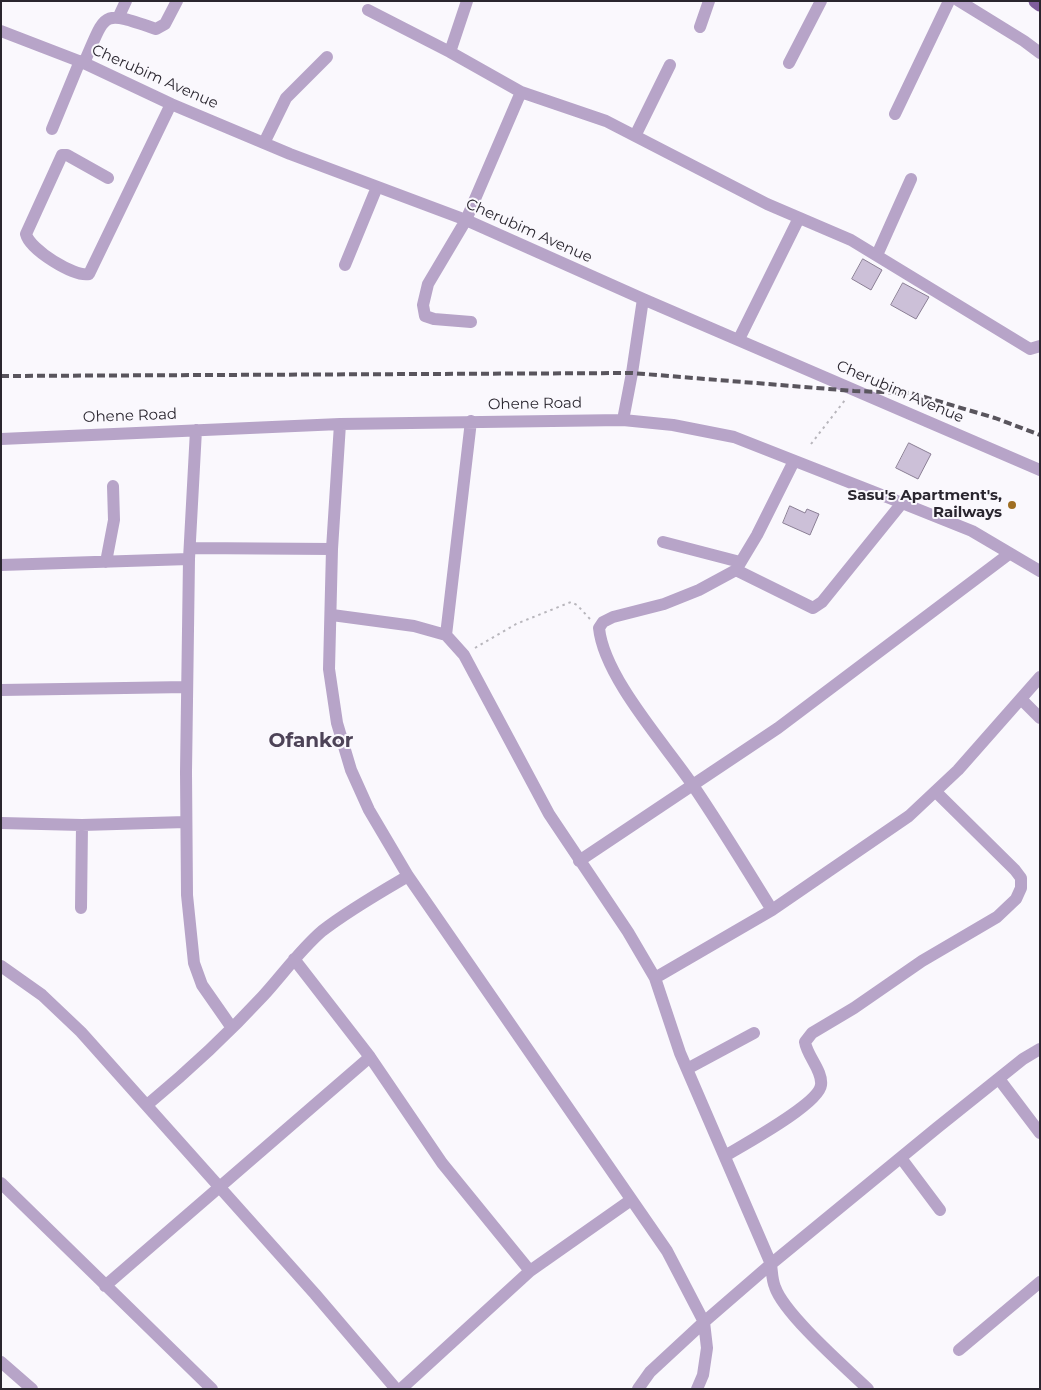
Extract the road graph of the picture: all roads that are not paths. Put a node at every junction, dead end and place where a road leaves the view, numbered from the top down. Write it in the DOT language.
graph roads {
  1 [pos="126,1"];
  2 [pos="177,1"];
  3 [pos="467,1"];
  4 [pos="709,1"];
  5 [pos="821,1"];
  6 [pos="948,1"];
  7 [pos="959,1"];
  8 [pos="1036,1"];
  9 [pos="1040,4"];
  10 [pos="368,10"];
  11 [pos="119,16"];
  12 [pos="700,27"];
  13 [pos="1,31"];
  14 [pos="450,52"];
  15 [pos="1040,53"];
  16 [pos="327,57"];
  17 [pos="82,62"];
  18 [pos="789,63"];
  19 [pos="670,65"];
  20 [pos="521,92"];
  21 [pos="171,104"];
  22 [pos="895,114"];
  23 [pos="52,129"];
  24 [pos="636,134"];
  25 [pos="264,142"];
  26 [pos="108,178"];
  27 [pos="911,179"];
  28 [pos="377,187"];
  29 [pos="799,218"];
  30 [pos="466,220"];
  31 [pos="877,255"];
  32 [pos="345,265"];
  33 [pos="643,300"];
  34 [pos="471,322"];
  35 [pos="739,339"];
  36 [pos="1040,346"];
  37 [pos="623,420"];
  38 [pos="471,421"];
  39 [pos="340,424"];
  40 [pos="196,430"];
  41 [pos="1,439"];
  42 [pos="794,461"];
  43 [pos="1040,470"];
  44 [pos="113,486"];
  45 [pos="902,503"];
  46 [pos="663,542"];
  47 [pos="332,549"];
  48 [pos="190,554"];
  49 [pos="1010,554"];
  50 [pos="106,562"];
  51 [pos="1,565"];
  52 [pos="738,566"];
  53 [pos="1040,571"];
  54 [pos="332,615"];
  55 [pos="446,635"];
  56 [pos="1040,678"];
  57 [pos="187,687"];
  58 [pos="1,690"];
  59 [pos="1022,700"];
  60 [pos="1040,718"];
  61 [pos="693,785"];
  62 [pos="936,792"];
  63 [pos="186,822"];
  64 [pos="1,823"];
  65 [pos="82,825"];
  66 [pos="579,861"];
  67 [pos="408,876"];
  68 [pos="81,908"];
  69 [pos="772,910"];
  70 [pos="294,959"];
  71 [pos="1,966"];
  72 [pos="654,978"];
  73 [pos="232,1028"];
  74 [pos="754,1034"];
  75 [pos="1040,1049"];
  76 [pos="370,1057"];
  77 [pos="687,1069"];
  78 [pos="999,1079"];
  79 [pos="147,1105"];
  80 [pos="1040,1133"];
  81 [pos="725,1156"];
  82 [pos="901,1158"];
  83 [pos="1,1183"];
  84 [pos="218,1187"];
  85 [pos="631,1200"];
  86 [pos="940,1210"];
  87 [pos="771,1264"];
  88 [pos="530,1271"];
  89 [pos="1040,1282"];
  90 [pos="105,1286"];
  91 [pos="704,1322"];
  92 [pos="959,1350"];
  93 [pos="1,1362"];
  94 [pos="32,1389"];
  95 [pos="212,1389"];
  96 [pos="396,1389"];
  97 [pos="401,1389"];
  98 [pos="638,1389"];
  99 [pos="697,1389"];
  100 [pos="868,1389"];
  1 -- 11 [label="street"];
  2 -- 11 [label="street"];
  3 -- 14 [label="street"];
  4 -- 12 [label="street"];
  5 -- 18 [label="street"];
  6 -- 22 [label="street"];
  7 -- 15 [label="street"];
  8 -- 9 [label="main road"];
  10 -- 14 [label="street"];
  11 -- 17 [label="street"];
  13 -- 17 [label="street, Cherubim Avenue"];
  14 -- 20 [label="street"];
  16 -- 25 [label="street"];
  17 -- 21 [label="street, Cherubim Avenue"];
  17 -- 23 [label="street"];
  19 -- 24 [label="street"];
  20 -- 24 [label="street"];
  20 -- 30 [label="street"];
  21 -- 25 [label="street, Cherubim Avenue"];
  21 -- 26 [label="street"];
  24 -- 29 [label="street"];
  25 -- 28 [label="street, Cherubim Avenue"];
  27 -- 31 [label="street"];
  28 -- 30 [label="street, Cherubim Avenue"];
  28 -- 32 [label="street"];
  29 -- 31 [label="street"];
  29 -- 35 [label="street"];
  30 -- 33 [label="street, Cherubim Avenue"];
  30 -- 34 [label="street"];
  31 -- 36 [label="street"];
  33 -- 35 [label="street, Cherubim Avenue"];
  33 -- 37 [label="street"];
  35 -- 43 [label="street, Cherubim Avenue"];
  37 -- 38 [label="street, Ohene Road"];
  37 -- 42 [label="street, Ohene Road"];
  38 -- 39 [label="street, Ohene Road"];
  38 -- 55 [label="street"];
  39 -- 40 [label="street, Ohene Road"];
  39 -- 47 [label="street"];
  40 -- 41 [label="street, Ohene Road"];
  40 -- 48 [label="street"];
  42 -- 45 [label="street, Ohene Road"];
  42 -- 52 [label="street"];
  44 -- 50 [label="street"];
  45 -- 49 [label="street, Ohene Road"];
  45 -- 52 [label="street"];
  46 -- 52 [label="street"];
  47 -- 48 [label="street"];
  47 -- 54 [label="street"];
  48 -- 50 [label="street"];
  48 -- 57 [label="street"];
  49 -- 53 [label="street, Ohene Road"];
  49 -- 61 [label="street"];
  50 -- 51 [label="street"];
  52 -- 61 [label="street"];
  54 -- 55 [label="street"];
  54 -- 67 [label="street"];
  55 -- 66 [label="street"];
  56 -- 59 [label="street"];
  57 -- 58 [label="street"];
  57 -- 63 [label="street"];
  59 -- 60 [label="street"];
  59 -- 62 [label="street"];
  61 -- 66 [label="street"];
  61 -- 69 [label="street"];
  62 -- 69 [label="street"];
  62 -- 81 [label="street"];
  63 -- 65 [label="street"];
  63 -- 73 [label="street"];
  64 -- 65 [label="street"];
  65 -- 68 [label="street"];
  66 -- 72 [label="street"];
  67 -- 70 [label="street"];
  67 -- 85 [label="street"];
  69 -- 72 [label="street"];
  70 -- 73 [label="street"];
  70 -- 76 [label="street"];
  71 -- 79 [label="street"];
  72 -- 77 [label="street"];
  73 -- 79 [label="street"];
  74 -- 77 [label="street"];
  75 -- 78 [label="street"];
  76 -- 84 [label="street"];
  76 -- 88 [label="street"];
  77 -- 81 [label="street"];
  78 -- 80 [label="street"];
  78 -- 82 [label="street"];
  79 -- 84 [label="street"];
  81 -- 87 [label="street"];
  82 -- 86 [label="street"];
  82 -- 87 [label="street"];
  83 -- 90 [label="street"];
  84 -- 90 [label="street"];
  84 -- 96 [label="street"];
  85 -- 88 [label="street"];
  85 -- 91 [label="street"];
  87 -- 91 [label="street"];
  87 -- 100 [label="street"];
  88 -- 97 [label="street"];
  89 -- 92 [label="street"];
  90 -- 95 [label="street"];
  91 -- 98 [label="street"];
  91 -- 99 [label="street"];
  93 -- 94 [label="street"];
}
